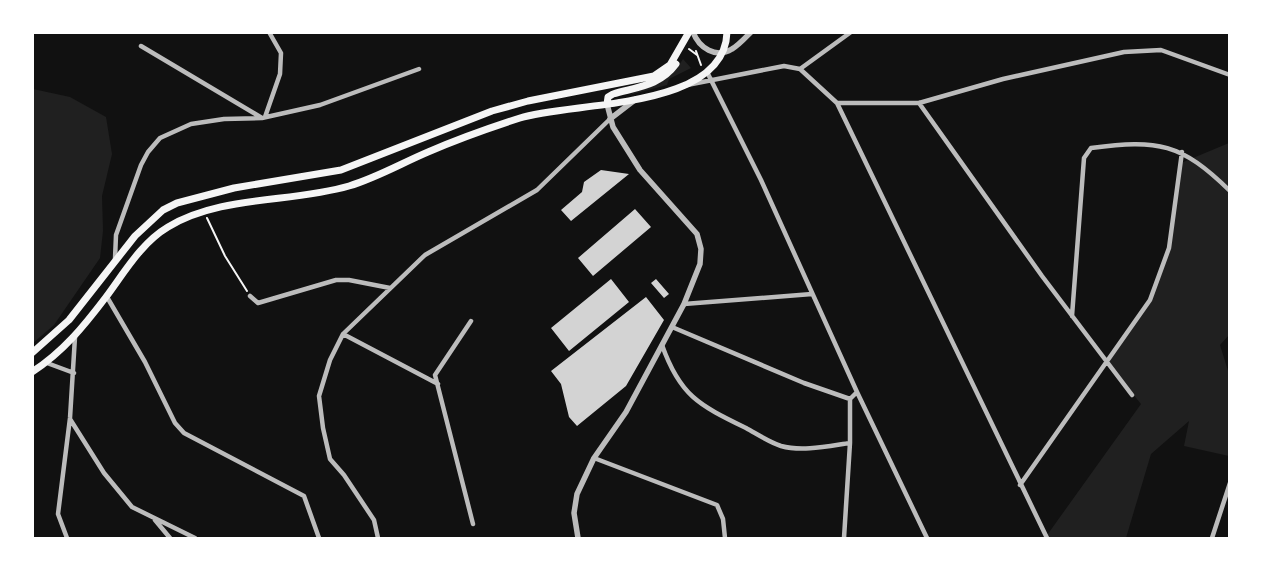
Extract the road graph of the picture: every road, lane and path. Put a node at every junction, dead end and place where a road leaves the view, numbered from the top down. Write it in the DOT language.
graph roads {
  1 [pos="268,32"];
  2 [pos="726,32"];
  3 [pos="751,32"];
  4 [pos="851,32"];
  5 [pos="690,34"];
  6 [pos="141,46"];
  7 [pos="686,46"];
  8 [pos="696,48"];
  9 [pos="722,52"];
  10 [pos="698,57"];
  11 [pos="706,63"];
  12 [pos="419,69"];
  13 [pos="800,69"];
  14 [pos="708,72"];
  15 [pos="1230,75"];
  16 [pos="712,82"];
  17 [pos="685,86"];
  18 [pos="636,99"];
  19 [pos="837,103"];
  20 [pos="919,103"];
  21 [pos="607,104"];
  22 [pos="263,117"];
  23 [pos="610,119"];
  24 [pos="1182,152"];
  25 [pos="1230,191"];
  26 [pos="204,212"];
  27 [pos="115,259"];
  28 [pos="390,288"];
  29 [pos="812,294"];
  30 [pos="250,296"];
  31 [pos="107,297"];
  32 [pos="684,304"];
  33 [pos="1072,316"];
  34 [pos="471,321"];
  35 [pos="672,327"];
  36 [pos="343,334"];
  37 [pos="75,337"];
  38 [pos="662,345"];
  39 [pos="32,353"];
  40 [pos="1106,361"];
  41 [pos="47,363"];
  42 [pos="32,372"];
  43 [pos="74,373"];
  44 [pos="438,384"];
  45 [pos="857,392"];
  46 [pos="1132,395"];
  47 [pos="850,399"];
  48 [pos="70,418"];
  49 [pos="850,443"];
  50 [pos="594,458"];
  51 [pos="1230,482"];
  52 [pos="1020,485"];
  53 [pos="154,520"];
  54 [pos="473,524"];
  55 [pos="725,536"];
  56 [pos="67,538"];
  57 [pos="170,538"];
  58 [pos="195,538"];
  59 [pos="319,538"];
  60 [pos="378,538"];
  61 [pos="578,538"];
  62 [pos="844,538"];
  63 [pos="927,538"];
  64 [pos="1047,538"];
  65 [pos="1212,538"];
  1 -- 22 [label="street"];
  2 -- 9 [label="main road"];
  3 -- 9 [label="street"];
  4 -- 13 [label="street"];
  5 -- 7 [label="main road"];
  5 -- 9 [label="street"];
  5 -- 27 [label="main road"];
  6 -- 22 [label="street"];
  7 -- 10 [label="path"];
  7 -- 21 [label="main road"];
  8 -- 10 [label="path"];
  9 -- 14 [label="main road"];
  10 -- 11 [label="path"];
  12 -- 22 [label="street"];
  13 -- 16 [label="street"];
  13 -- 19 [label="street"];
  14 -- 16 [label="street"];
  14 -- 17 [label="main road"];
  15 -- 20 [label="street"];
  16 -- 17 [label="street"];
  16 -- 29 [label="street"];
  17 -- 18 [label="main road"];
  18 -- 21 [label="main road"];
  18 -- 23 [label="street"];
  19 -- 20 [label="street"];
  19 -- 52 [label="street"];
  20 -- 33 [label="street"];
  21 -- 23 [label="street"];
  21 -- 26 [label="main road"];
  22 -- 27 [label="street"];
  23 -- 28 [label="street"];
  23 -- 32 [label="street"];
  24 -- 25 [label="street"];
  24 -- 33 [label="street"];
  24 -- 40 [label="street"];
  26 -- 30 [label="path"];
  26 -- 31 [label="main road"];
  27 -- 39 [label="main road"];
  28 -- 30 [label="street"];
  28 -- 36 [label="street"];
  29 -- 32 [label="street"];
  29 -- 45 [label="street"];
  31 -- 37 [label="main road"];
  31 -- 59 [label="street"];
  32 -- 35 [label="street"];
  33 -- 40 [label="street"];
  34 -- 44 [label="street"];
  35 -- 38 [label="street"];
  35 -- 47 [label="street"];
  36 -- 44 [label="street"];
  36 -- 60 [label="street"];
  37 -- 41 [label="main road"];
  37 -- 43 [label="street"];
  38 -- 49 [label="street"];
  38 -- 50 [label="street"];
  40 -- 46 [label="street"];
  40 -- 52 [label="street"];
  41 -- 42 [label="main road"];
  41 -- 43 [label="street"];
  43 -- 48 [label="street"];
  44 -- 54 [label="street"];
  45 -- 47 [label="street"];
  45 -- 63 [label="street"];
  47 -- 49 [label="street"];
  48 -- 53 [label="street"];
  48 -- 56 [label="street"];
  49 -- 62 [label="street"];
  50 -- 55 [label="street"];
  50 -- 61 [label="street"];
  51 -- 65 [label="street"];
  52 -- 64 [label="street"];
  53 -- 57 [label="street"];
  53 -- 58 [label="street"];
}
